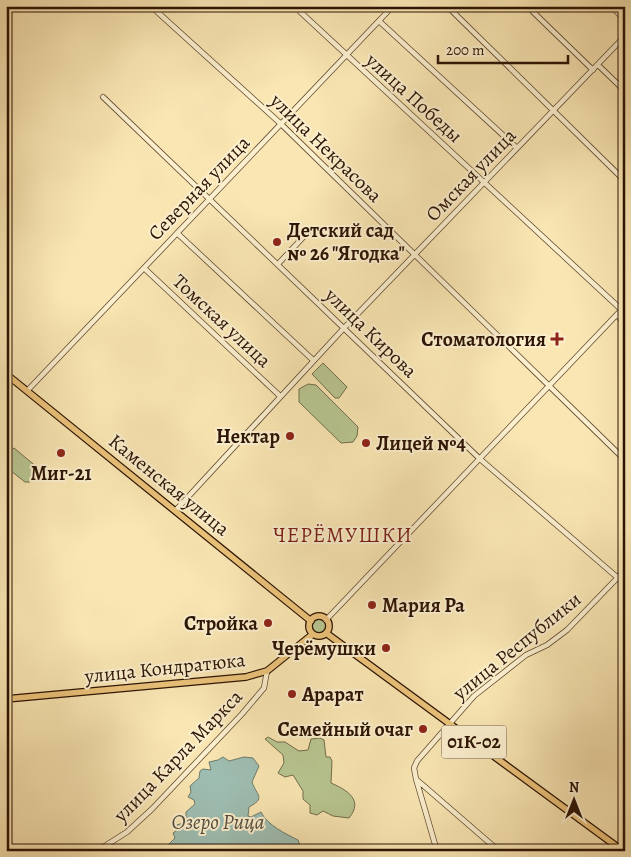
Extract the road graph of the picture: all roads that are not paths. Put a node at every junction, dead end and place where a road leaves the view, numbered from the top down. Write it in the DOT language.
graph roads {
  1 [pos="294,6"];
  2 [pos="393,6"];
  3 [pos="448,6"];
  4 [pos="526,6"];
  5 [pos="611,6"];
  6 [pos="153,8"];
  7 [pos="625,20"];
  8 [pos="379,21"];
  9 [pos="625,36"];
  10 [pos="346,56"];
  11 [pos="598,66"];
  12 [pos="593,70"];
  13 [pos="625,91"];
  14 [pos="103,97"];
  15 [pos="553,111"];
  16 [pos="281,124"];
  17 [pos="517,148"];
  18 [pos="625,182"];
  19 [pos="485,183"];
  20 [pos="209,200"];
  21 [pos="310,230"];
  22 [pos="177,233"];
  23 [pos="415,255"];
  24 [pos="278,264"];
  25 [pos="144,268"];
  26 [pos="624,310"];
  27 [pos="616,315"];
  28 [pos="625,324"];
  29 [pos="344,328"];
  30 [pos="313,360"];
  31 [pos="6,374"];
  32 [pos="548,387"];
  33 [pos="27,391"];
  34 [pos="280,396"];
  35 [pos="480,459"];
  36 [pos="625,460"];
  37 [pos="175,511"];
  38 [pos="625,570"];
  39 [pos="618,577"];
  40 [pos="625,584"];
  41 [pos="326,620"];
  42 [pos="310,621"];
  43 [pos="326,633"];
  44 [pos="313,634"];
  45 [pos="268,671"];
  46 [pos="6,700"];
  47 [pos="451,725"];
  48 [pos="416,780"];
  49 [pos="623,848"];
  50 [pos="97,851"];
  51 [pos="437,851"];
  52 [pos="499,851"];
  1 -- 10 [label="street, улица Победы"];
  2 -- 8 [label="street, Северная улица"];
  3 -- 15 [label="street"];
  4 -- 12 [label="street"];
  5 -- 7 [label="street"];
  6 -- 16 [label="street, улица Некрасова"];
  8 -- 10 [label="street, Северная улица"];
  8 -- 17 [label="street"];
  9 -- 11 [label="street, Омская улица"];
  10 -- 16 [label="street, Северная улица"];
  10 -- 19 [label="street, улица Победы"];
  11 -- 12 [label="street, Омская улица"];
  11 -- 13 [label="street"];
  12 -- 15 [label="street, Омская улица"];
  14 -- 20 [label="street, улица Кирова"];
  15 -- 17 [label="street, Омская улица"];
  15 -- 18 [label="street"];
  16 -- 20 [label="street, Северная улица"];
  16 -- 23 [label="street, улица Некрасова"];
  17 -- 19 [label="street, Омская улица"];
  19 -- 23 [label="street, Омская улица"];
  19 -- 26 [label="street, улица Победы"];
  20 -- 22 [label="street, Северная улица"];
  20 -- 24 [label="street, улица Кирова"];
  21 -- 24 [label="street"];
  22 -- 25 [label="street, Северная улица"];
  22 -- 30 [label="street"];
  23 -- 29 [label="street, Омская улица"];
  23 -- 32 [label="street, улица Некрасова"];
  24 -- 29 [label="street, улица Кирова"];
  25 -- 33 [label="street, Северная улица"];
  25 -- 34 [label="street, Томская улица"];
  26 -- 27 [label="street"];
  27 -- 28 [label="street"];
  27 -- 32 [label="street"];
  29 -- 30 [label="street, Омская улица"];
  29 -- 35 [label="street, улица Кирова"];
  30 -- 34 [label="street, Омская улица"];
  31 -- 33 [label="main road, Каменская улица"];
  32 -- 35 [label="street"];
  32 -- 36 [label="street, улица Некрасова"];
  33 -- 37 [label="main road, Каменская улица"];
  34 -- 37 [label="street, Омская улица"];
  35 -- 39 [label="street, улица Кирова"];
  35 -- 41 [label="street"];
  37 -- 42 [label="main road, Каменская улица"];
  38 -- 39 [label="street, улица Республики"];
  39 -- 40 [label="street, улица Кирова"];
  39 -- 47 [label="street, улица Республики"];
  41 -- 42 [label="main road"];
  41 -- 43 [label="main road"];
  42 -- 44 [label="main road"];
  43 -- 44 [label="main road"];
  43 -- 47 [label="main road, 01К-02"];
  44 -- 45 [label="main road, улица Кондратюка"];
  45 -- 46 [label="main road, улица Кондратюка"];
  45 -- 50 [label="street, улица Карла Маркса"];
  47 -- 48 [label="street, улица Республики"];
  47 -- 49 [label="main road, 01К-02"];
  48 -- 51 [label="street"];
  48 -- 52 [label="street"];
}
